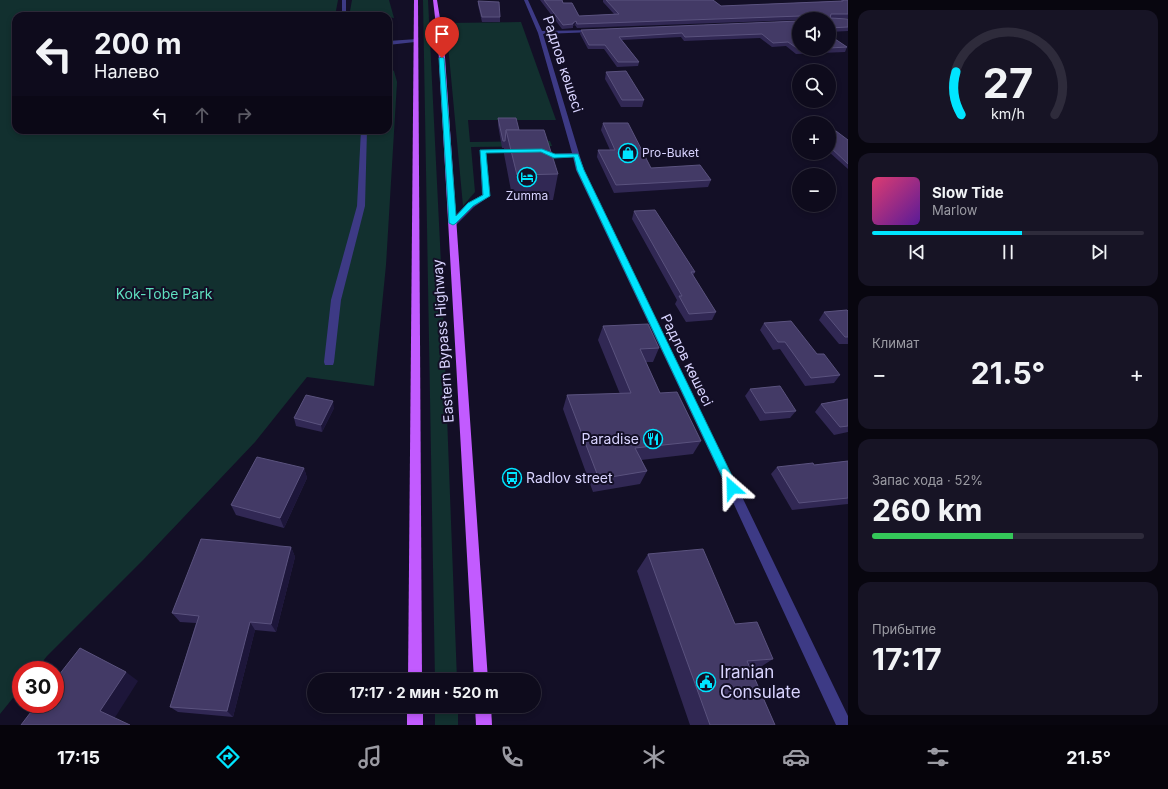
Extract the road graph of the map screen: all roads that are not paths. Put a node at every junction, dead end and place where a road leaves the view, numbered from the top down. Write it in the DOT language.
graph roads {
  1 [pos="344,0"];
  2 [pos="416,0"];
  3 [pos="435,0"];
  4 [pos="526,0"];
  5 [pos="344,12"];
  6 [pos="603,30"];
  7 [pos="540,33"];
  8 [pos="415,40"];
  9 [pos="392,43"];
  10 [pos="364,134"];
  11 [pos="576,155"];
  12 [pos="453,223"];
  13 [pos="329,362"];
  14 [pos="415,673"];
  15 [pos="481,673"];
  16 [pos="415,713"];
  17 [pos="483,713"];
  18 [pos="415,725"];
  19 [pos="484,725"];
  20 [pos="844,725"];
  1 -- 5 [label="street"];
  2 -- 8 [label="main road, Eastern Bypass Highway"];
  3 -- 12 [label="main road, Eastern Bypass Highway"];
  4 -- 7 [label="street, Радлов көшесі"];
  6 -- 7 [label="street"];
  7 -- 11 [label="street, Радлов көшесі"];
  8 -- 9 [label="street"];
  8 -- 14 [label="main road, Eastern Bypass Highway"];
  10 -- 13 [label="street"];
  11 -- 12 [label="street"];
  11 -- 20 [label="street, Радлов көшесі"];
  12 -- 15 [label="main road, Eastern Bypass Highway"];
  16 -- 18 [label="main road"];
  17 -- 19 [label="main road"];
}
